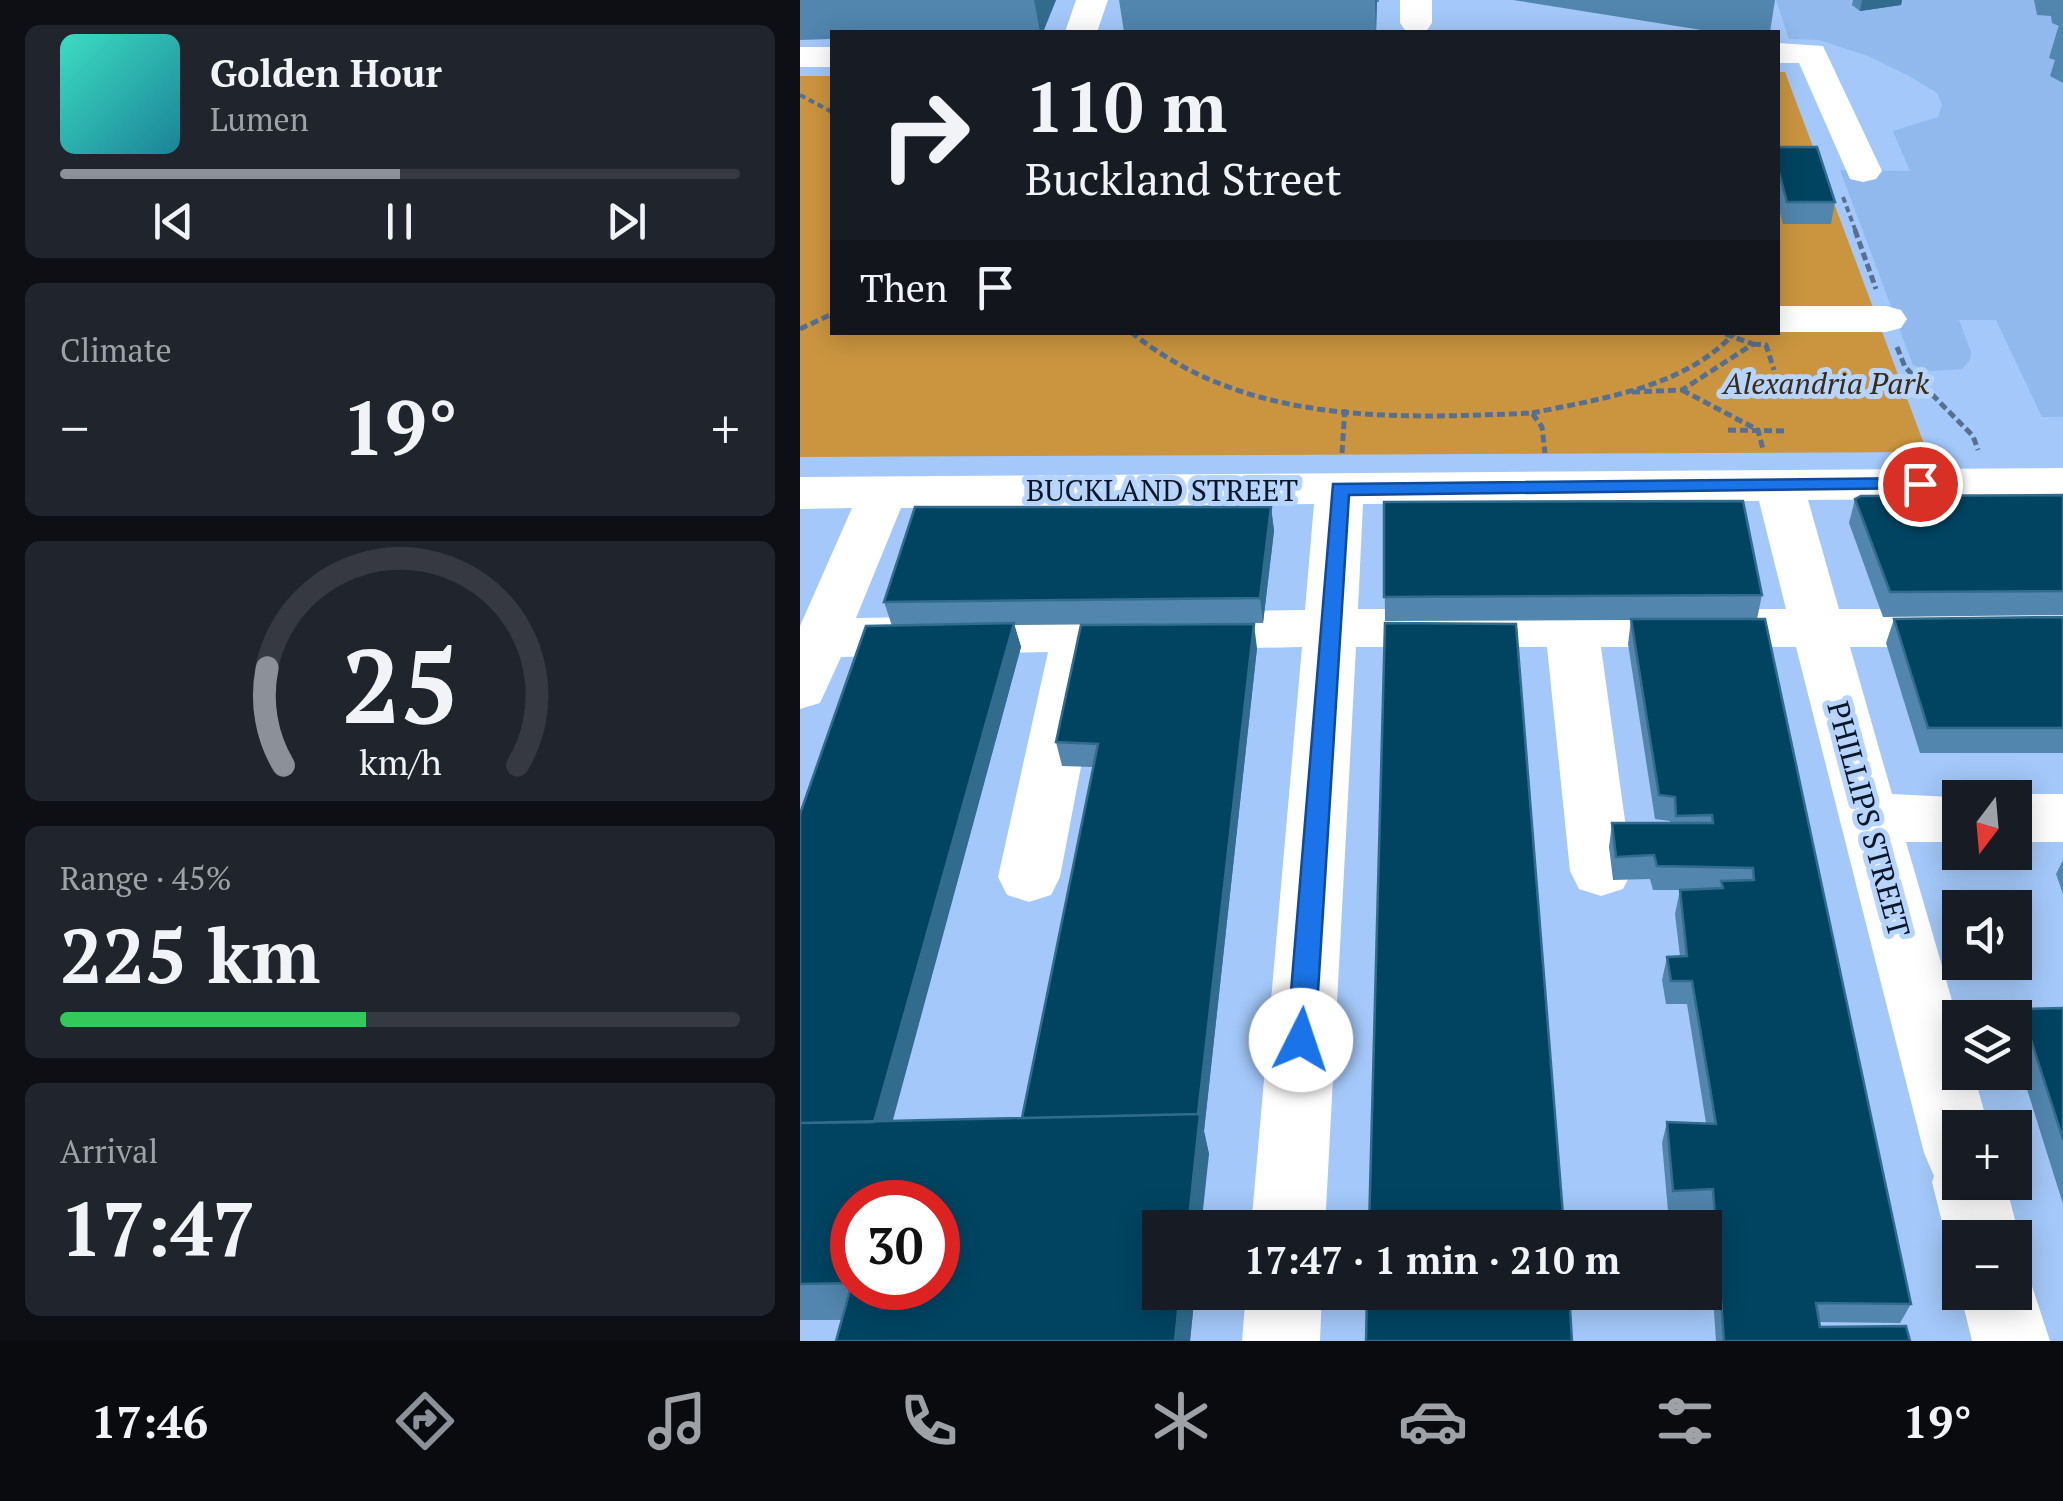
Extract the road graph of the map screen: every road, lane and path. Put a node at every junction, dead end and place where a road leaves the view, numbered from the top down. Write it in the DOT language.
graph roads {
  1 [pos="1092,0"];
  2 [pos="1081,30"];
  3 [pos="1794,53"];
  4 [pos="800,57"];
  5 [pos="830,57"];
  6 [pos="800,95"];
  7 [pos="830,111"];
  8 [pos="1854,175"];
  9 [pos="1830,200"];
  10 [pos="830,315"];
  11 [pos="1886,319"];
  12 [pos="800,329"];
  13 [pos="1780,330"];
  14 [pos="1134,335"];
  15 [pos="1733,335"];
  16 [pos="1761,335"];
  17 [pos="1765,335"];
  18 [pos="1774,370"];
  19 [pos="1682,390"];
  20 [pos="1621,393"];
  21 [pos="1345,409"];
  22 [pos="1532,413"];
  23 [pos="1728,430"];
  24 [pos="1758,430"];
  25 [pos="1981,457"];
  26 [pos="1777,458"];
  27 [pos="1546,462"];
  28 [pos="1340,476"];
  29 [pos="2063,482"];
  30 [pos="800,492"];
  31 [pos="883,492"];
  32 [pos="1328,628"];
  33 [pos="2063,628"];
  34 [pos="1572,629"];
  35 [pos="1818,630"];
  36 [pos="1079,634"];
  37 [pos="823,638"];
  38 [pos="800,689"];
  39 [pos="1869,818"];
  40 [pos="1942,818"];
  41 [pos="2032,818"];
  42 [pos="2063,818"];
  43 [pos="1601,871"];
  44 [pos="1029,877"];
  45 [pos="1948,1110"];
  46 [pos="1289,1210"];
  47 [pos="1283,1310"];
  48 [pos="2003,1310"];
  49 [pos="1281,1341"];
  50 [pos="2011,1341"];
  1 -- 2 [label="street"];
  3 -- 8 [label="street"];
  4 -- 5 [label="street"];
  6 -- 7 [label="path"];
  8 -- 8 [label="path"];
  8 -- 9 [label="path"];
  8 -- 11 [label="path"];
  10 -- 12 [label="path"];
  11 -- 13 [label="street"];
  11 -- 25 [label="path"];
  14 -- 21 [label="path"];
  15 -- 20 [label="path"];
  16 -- 19 [label="path"];
  17 -- 18 [label="path"];
  19 -- 20 [label="path"];
  19 -- 24 [label="path"];
  20 -- 22 [label="path"];
  21 -- 22 [label="path"];
  21 -- 28 [label="path"];
  22 -- 27 [label="path"];
  23 -- 24 [label="path"];
  24 -- 26 [label="path"];
  24 -- 26 [label="path"];
  26 -- 28 [label="street, BUCKLAND STREET"];
  26 -- 29 [label="street, BUCKLAND STREET"];
  26 -- 35 [label="street, PHILLIPS STREET"];
  28 -- 31 [label="street, BUCKLAND STREET"];
  28 -- 32 [label="street"];
  30 -- 31 [label="street, BUCKLAND STREET"];
  31 -- 37 [label="street"];
  32 -- 34 [label="street"];
  32 -- 36 [label="street"];
  32 -- 46 [label="street"];
  33 -- 35 [label="street"];
  34 -- 35 [label="street"];
  34 -- 43 [label="street"];
  35 -- 39 [label="street, PHILLIPS STREET"];
  36 -- 37 [label="street"];
  36 -- 44 [label="street"];
  37 -- 38 [label="street"];
  39 -- 40 [label="street"];
  39 -- 45 [label="street, PHILLIPS STREET"];
  41 -- 42 [label="street"];
  47 -- 49 [label="street"];
  48 -- 50 [label="street"];
}
